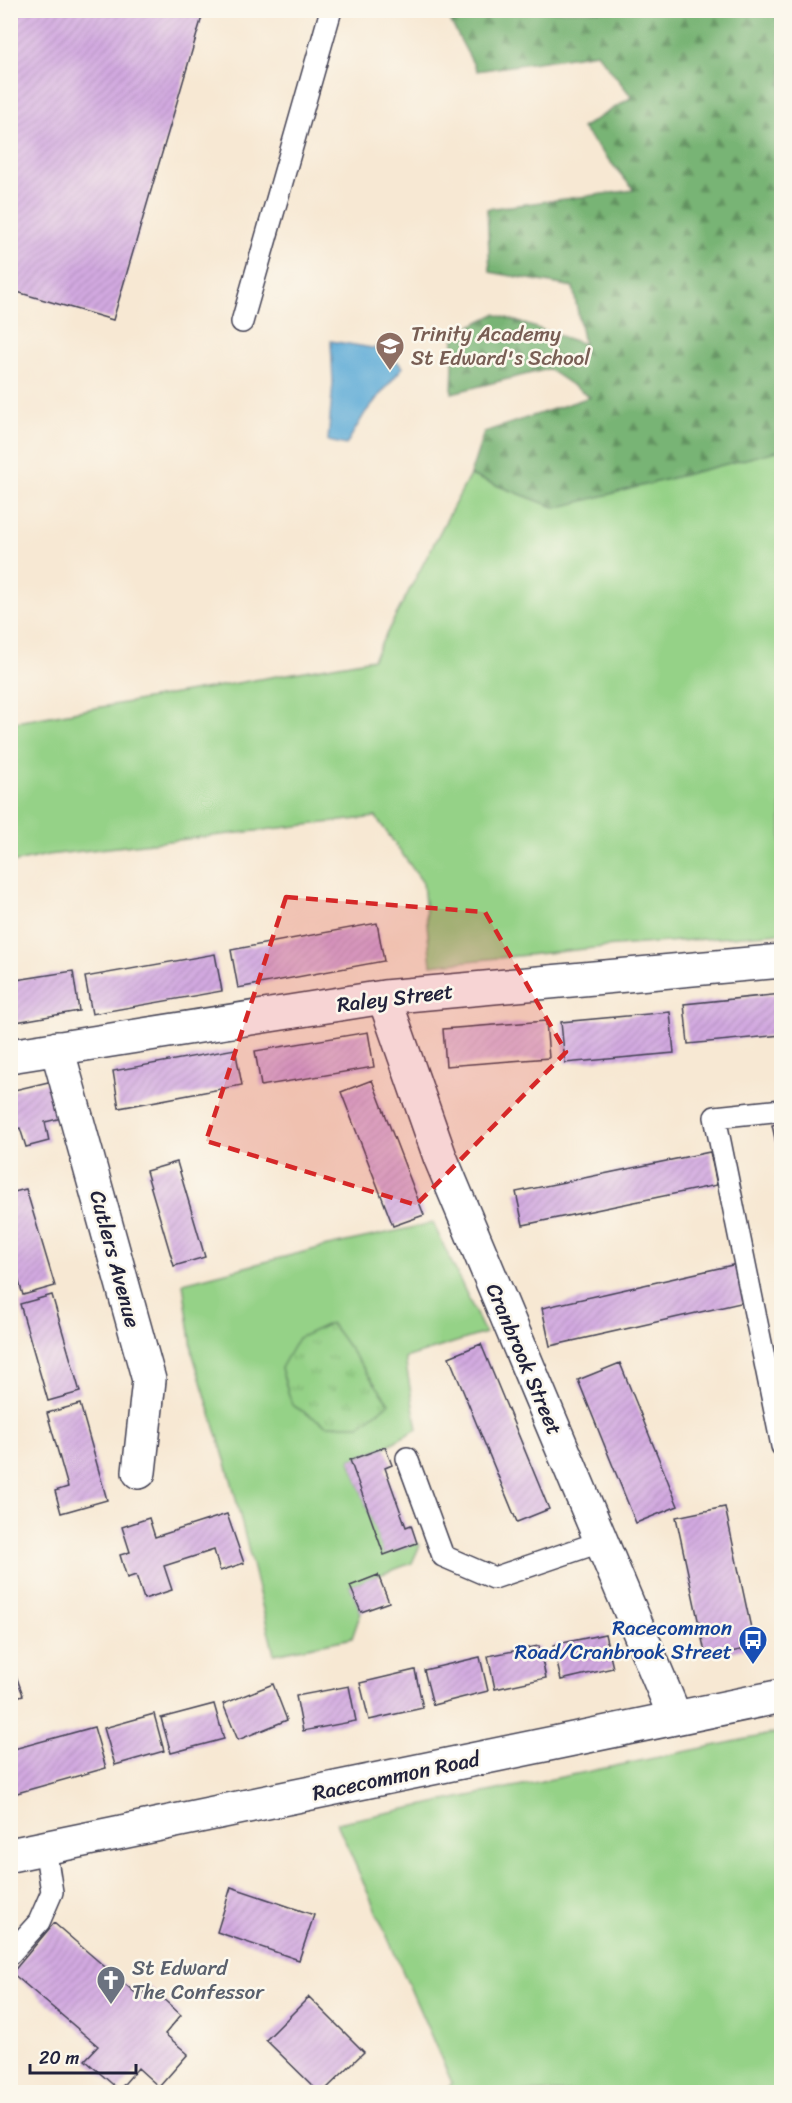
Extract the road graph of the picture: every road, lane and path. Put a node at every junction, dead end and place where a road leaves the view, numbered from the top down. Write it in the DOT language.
graph roads {
  1 [pos="332,10"];
  2 [pos="242,322"];
  3 [pos="782,961"];
  4 [pos="384,997"];
  5 [pos="57,1048"];
  6 [pos="10,1056"];
  7 [pos="782,1110"];
  8 [pos="782,1446"];
  9 [pos="407,1458"];
  10 [pos="139,1472"];
  11 [pos="600,1542"];
  12 [pos="782,1696"];
  13 [pos="675,1717"];
  14 [pos="45,1847"];
  15 [pos="10,1855"];
  16 [pos="10,1954"];
  1 -- 2 [label="lane"];
  3 -- 4 [label="street, Raley Street"];
  4 -- 5 [label="street, Raley Street"];
  4 -- 11 [label="street, Cranbrook Street"];
  5 -- 6 [label="street, Raley Street"];
  5 -- 10 [label="street, Cutlers Avenue"];
  7 -- 8 [label="lane"];
  9 -- 11 [label="lane"];
  11 -- 13 [label="street, Cranbrook Street"];
  12 -- 13 [label="street, Racecommon Road"];
  13 -- 14 [label="street, Racecommon Road"];
  14 -- 15 [label="street, Racecommon Road"];
  14 -- 16 [label="lane"];
}
